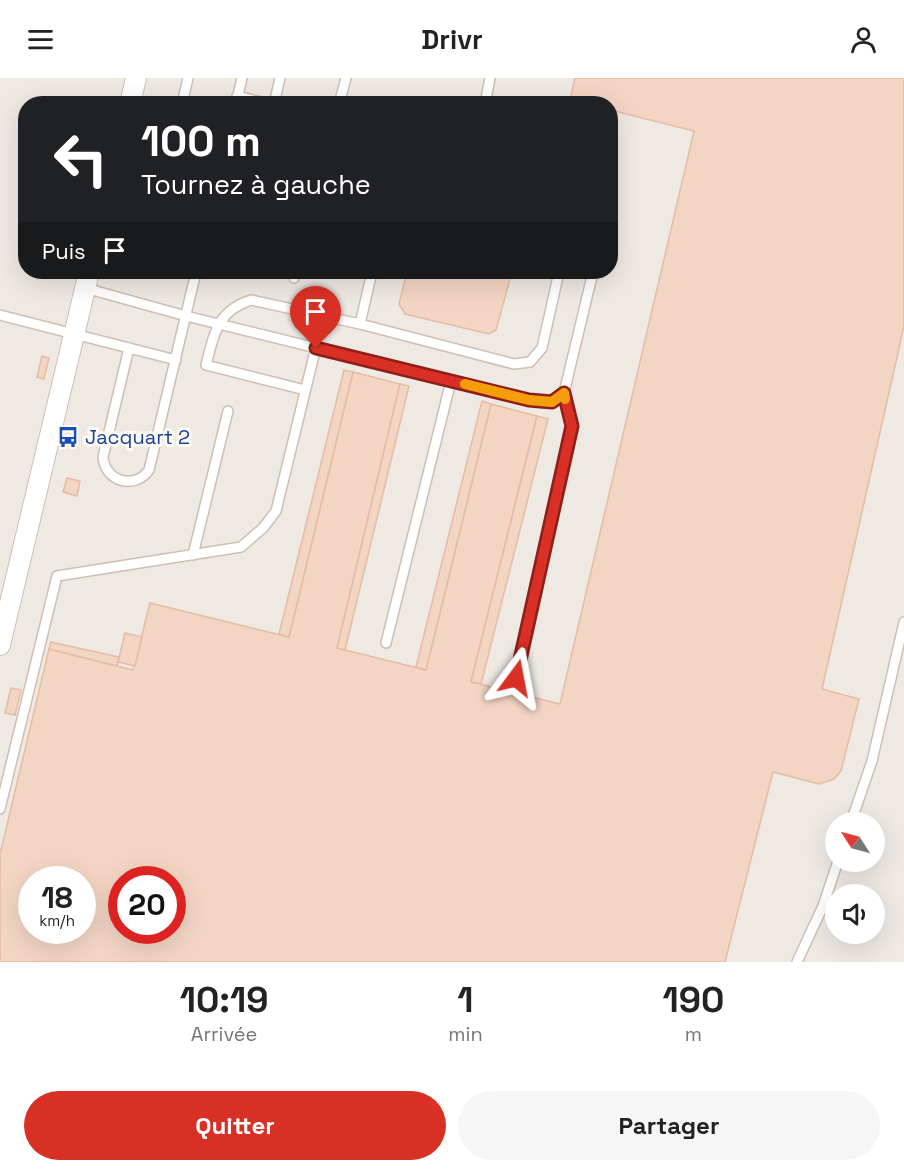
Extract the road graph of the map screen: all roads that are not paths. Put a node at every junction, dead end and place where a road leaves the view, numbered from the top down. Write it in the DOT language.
graph roads {
  1 [pos="136,78"];
  2 [pos="188,78"];
  3 [pos="242,78"];
  4 [pos="280,78"];
  5 [pos="346,78"];
  6 [pos="490,78"];
  7 [pos="132,96"];
  8 [pos="184,96"];
  9 [pos="237,96"];
  10 [pos="274,96"];
  11 [pos="341,96"];
  12 [pos="487,96"];
  13 [pos="194,279"];
  14 [pos="370,279"];
  15 [pos="557,279"];
  16 [pos="591,279"];
  17 [pos="87,280"];
  18 [pos="0,315"];
  19 [pos="186,316"];
  20 [pos="217,323"];
  21 [pos="360,324"];
  22 [pos="73,332"];
  23 [pos="129,348"];
  24 [pos="316,348"];
  25 [pos="176,360"];
  26 [pos="451,381"];
  27 [pos="305,390"];
  28 [pos="564,393"];
  29 [pos="228,411"];
  30 [pos="193,555"];
  31 [pos="904,622"];
  32 [pos="386,643"];
  33 [pos="0,645"];
  34 [pos="516,678"];
  35 [pos="0,809"];
  36 [pos="854,812"];
  37 [pos="834,872"];
  38 [pos="797,962"];
  1 -- 7 [label="street"];
  2 -- 8 [label="lane"];
  3 -- 9 [label="lane"];
  4 -- 10 [label="lane"];
  5 -- 11 [label="lane"];
  6 -- 12 [label="lane"];
  13 -- 19 [label="lane"];
  14 -- 21 [label="lane"];
  15 -- 21 [label="lane"];
  16 -- 28 [label="lane"];
  17 -- 19 [label="lane"];
  17 -- 22 [label="street"];
  18 -- 22 [label="lane"];
  19 -- 20 [label="lane"];
  19 -- 25 [label="lane"];
  20 -- 21 [label="lane"];
  20 -- 24 [label="lane"];
  20 -- 27 [label="lane"];
  22 -- 23 [label="lane"];
  22 -- 33 [label="street"];
  23 -- 25 [label="lane"];
  23 -- 25 [label="lane"];
  24 -- 26 [label="lane"];
  24 -- 27 [label="lane"];
  26 -- 28 [label="lane"];
  26 -- 32 [label="lane"];
  27 -- 30 [label="lane"];
  28 -- 34 [label="lane"];
  29 -- 30 [label="lane"];
  30 -- 35 [label="lane"];
  31 -- 36 [label="lane"];
  37 -- 38 [label="lane"];
}
